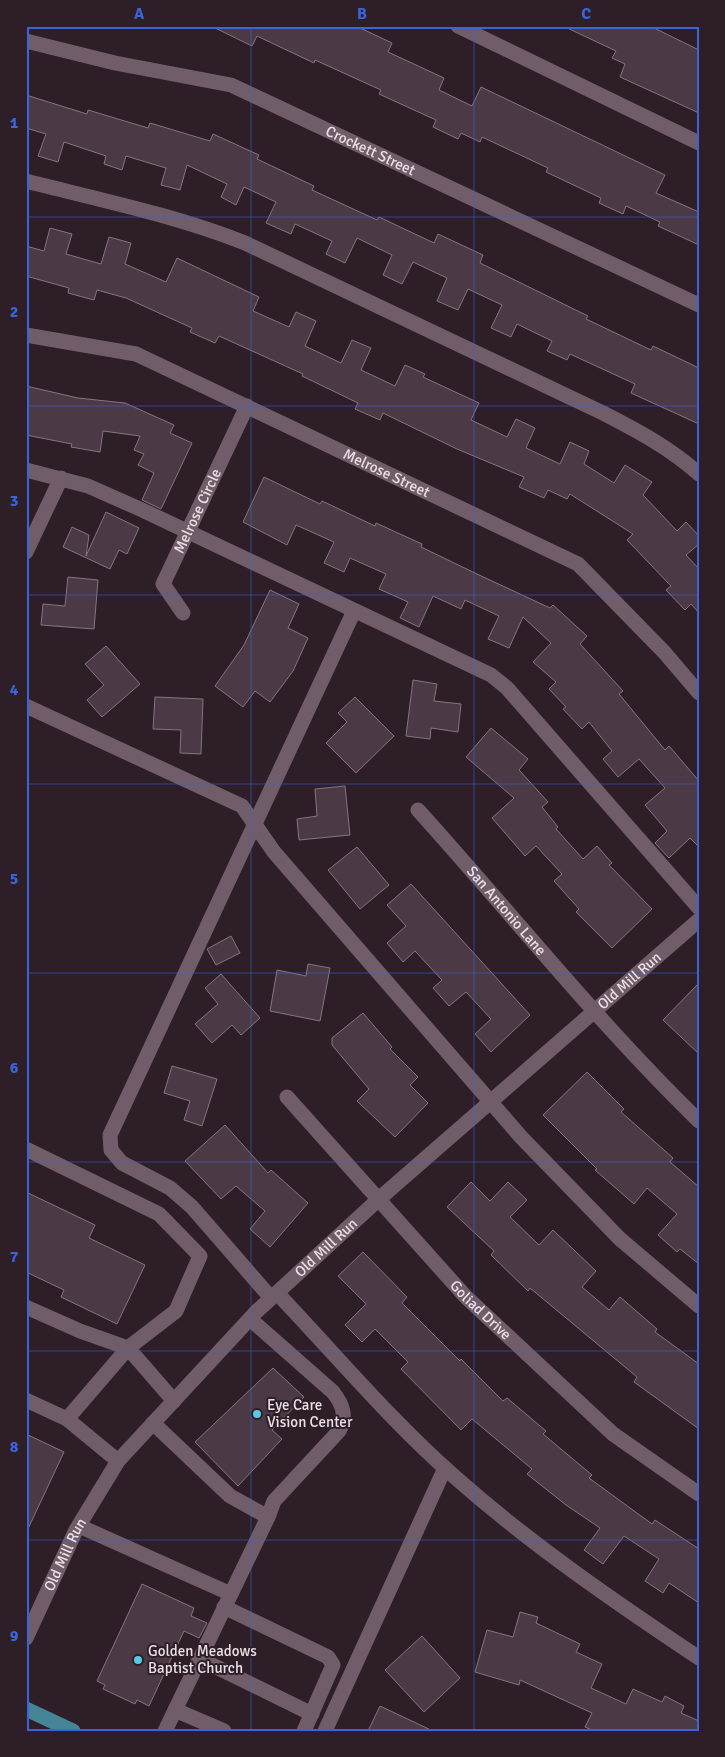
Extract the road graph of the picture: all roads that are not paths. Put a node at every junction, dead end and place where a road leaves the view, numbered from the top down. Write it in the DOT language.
graph roads {
  1 [pos="458,26"];
  2 [pos="26,40"];
  3 [pos="699,143"];
  4 [pos="26,181"];
  5 [pos="699,305"];
  6 [pos="26,335"];
  7 [pos="247,406"];
  8 [pos="26,470"];
  9 [pos="699,474"];
  10 [pos="61,478"];
  11 [pos="188,532"];
  12 [pos="26,552"];
  13 [pos="354,611"];
  14 [pos="183,613"];
  15 [pos="699,693"];
  16 [pos="26,706"];
  17 [pos="418,810"];
  18 [pos="255,822"];
  19 [pos="699,908"];
  20 [pos="699,920"];
  21 [pos="594,1010"];
  22 [pos="287,1097"];
  23 [pos="490,1102"];
  24 [pos="699,1121"];
  25 [pos="26,1149"];
  26 [pos="380,1198"];
  27 [pos="274,1296"];
  28 [pos="26,1306"];
  29 [pos="699,1306"];
  30 [pos="250,1320"];
  31 [pos="128,1348"];
  32 [pos="26,1400"];
  33 [pos="174,1401"];
  34 [pos="67,1419"];
  35 [pos="154,1423"];
  36 [pos="118,1461"];
  37 [pos="445,1468"];
  38 [pos="699,1494"];
  39 [pos="268,1517"];
  40 [pos="78,1526"];
  41 [pos="228,1601"];
  42 [pos="26,1638"];
  43 [pos="699,1658"];
  44 [pos="200,1659"];
  45 [pos="26,1709"];
  46 [pos="175,1710"];
  47 [pos="312,1714"];
  48 [pos="73,1731"];
  49 [pos="165,1731"];
  50 [pos="224,1731"];
  51 [pos="304,1731"];
  52 [pos="325,1731"];
  1 -- 3 [label="street"];
  2 -- 5 [label="street, Crockett Street"];
  4 -- 9 [label="street"];
  6 -- 7 [label="street, Melrose Street"];
  7 -- 11 [label="street, Melrose Circle"];
  7 -- 15 [label="street, Melrose Street"];
  8 -- 10 [label="street"];
  10 -- 11 [label="street"];
  10 -- 12 [label="street"];
  11 -- 13 [label="street"];
  11 -- 14 [label="street, Melrose Circle"];
  13 -- 18 [label="street"];
  13 -- 19 [label="street"];
  16 -- 18 [label="street"];
  17 -- 21 [label="street, San Antonio Lane"];
  18 -- 23 [label="street"];
  18 -- 27 [label="street"];
  20 -- 21 [label="street, Old Mill Run"];
  21 -- 23 [label="street, Old Mill Run"];
  21 -- 24 [label="street, San Antonio Lane"];
  22 -- 26 [label="street, Goliad Drive"];
  23 -- 26 [label="street, Old Mill Run"];
  23 -- 29 [label="street"];
  25 -- 31 [label="street"];
  26 -- 27 [label="street, Old Mill Run"];
  26 -- 38 [label="street, Goliad Drive"];
  27 -- 30 [label="street, Old Mill Run"];
  27 -- 37 [label="street"];
  28 -- 31 [label="street"];
  30 -- 33 [label="street, Old Mill Run"];
  30 -- 39 [label="street"];
  31 -- 33 [label="street"];
  31 -- 34 [label="street"];
  32 -- 34 [label="street"];
  33 -- 35 [label="street, Old Mill Run"];
  34 -- 36 [label="street"];
  35 -- 36 [label="street, Old Mill Run"];
  35 -- 39 [label="street"];
  36 -- 40 [label="street, Old Mill Run"];
  37 -- 43 [label="street"];
  37 -- 52 [label="street"];
  39 -- 41 [label="street"];
  40 -- 41 [label="street"];
  40 -- 42 [label="street, Old Mill Run"];
  41 -- 44 [label="street"];
  41 -- 47 [label="street"];
  44 -- 46 [label="street"];
  44 -- 47 [label="street"];
  45 -- 48 [label="main road"];
  46 -- 49 [label="street"];
  46 -- 50 [label="street"];
  47 -- 51 [label="street"];
}
